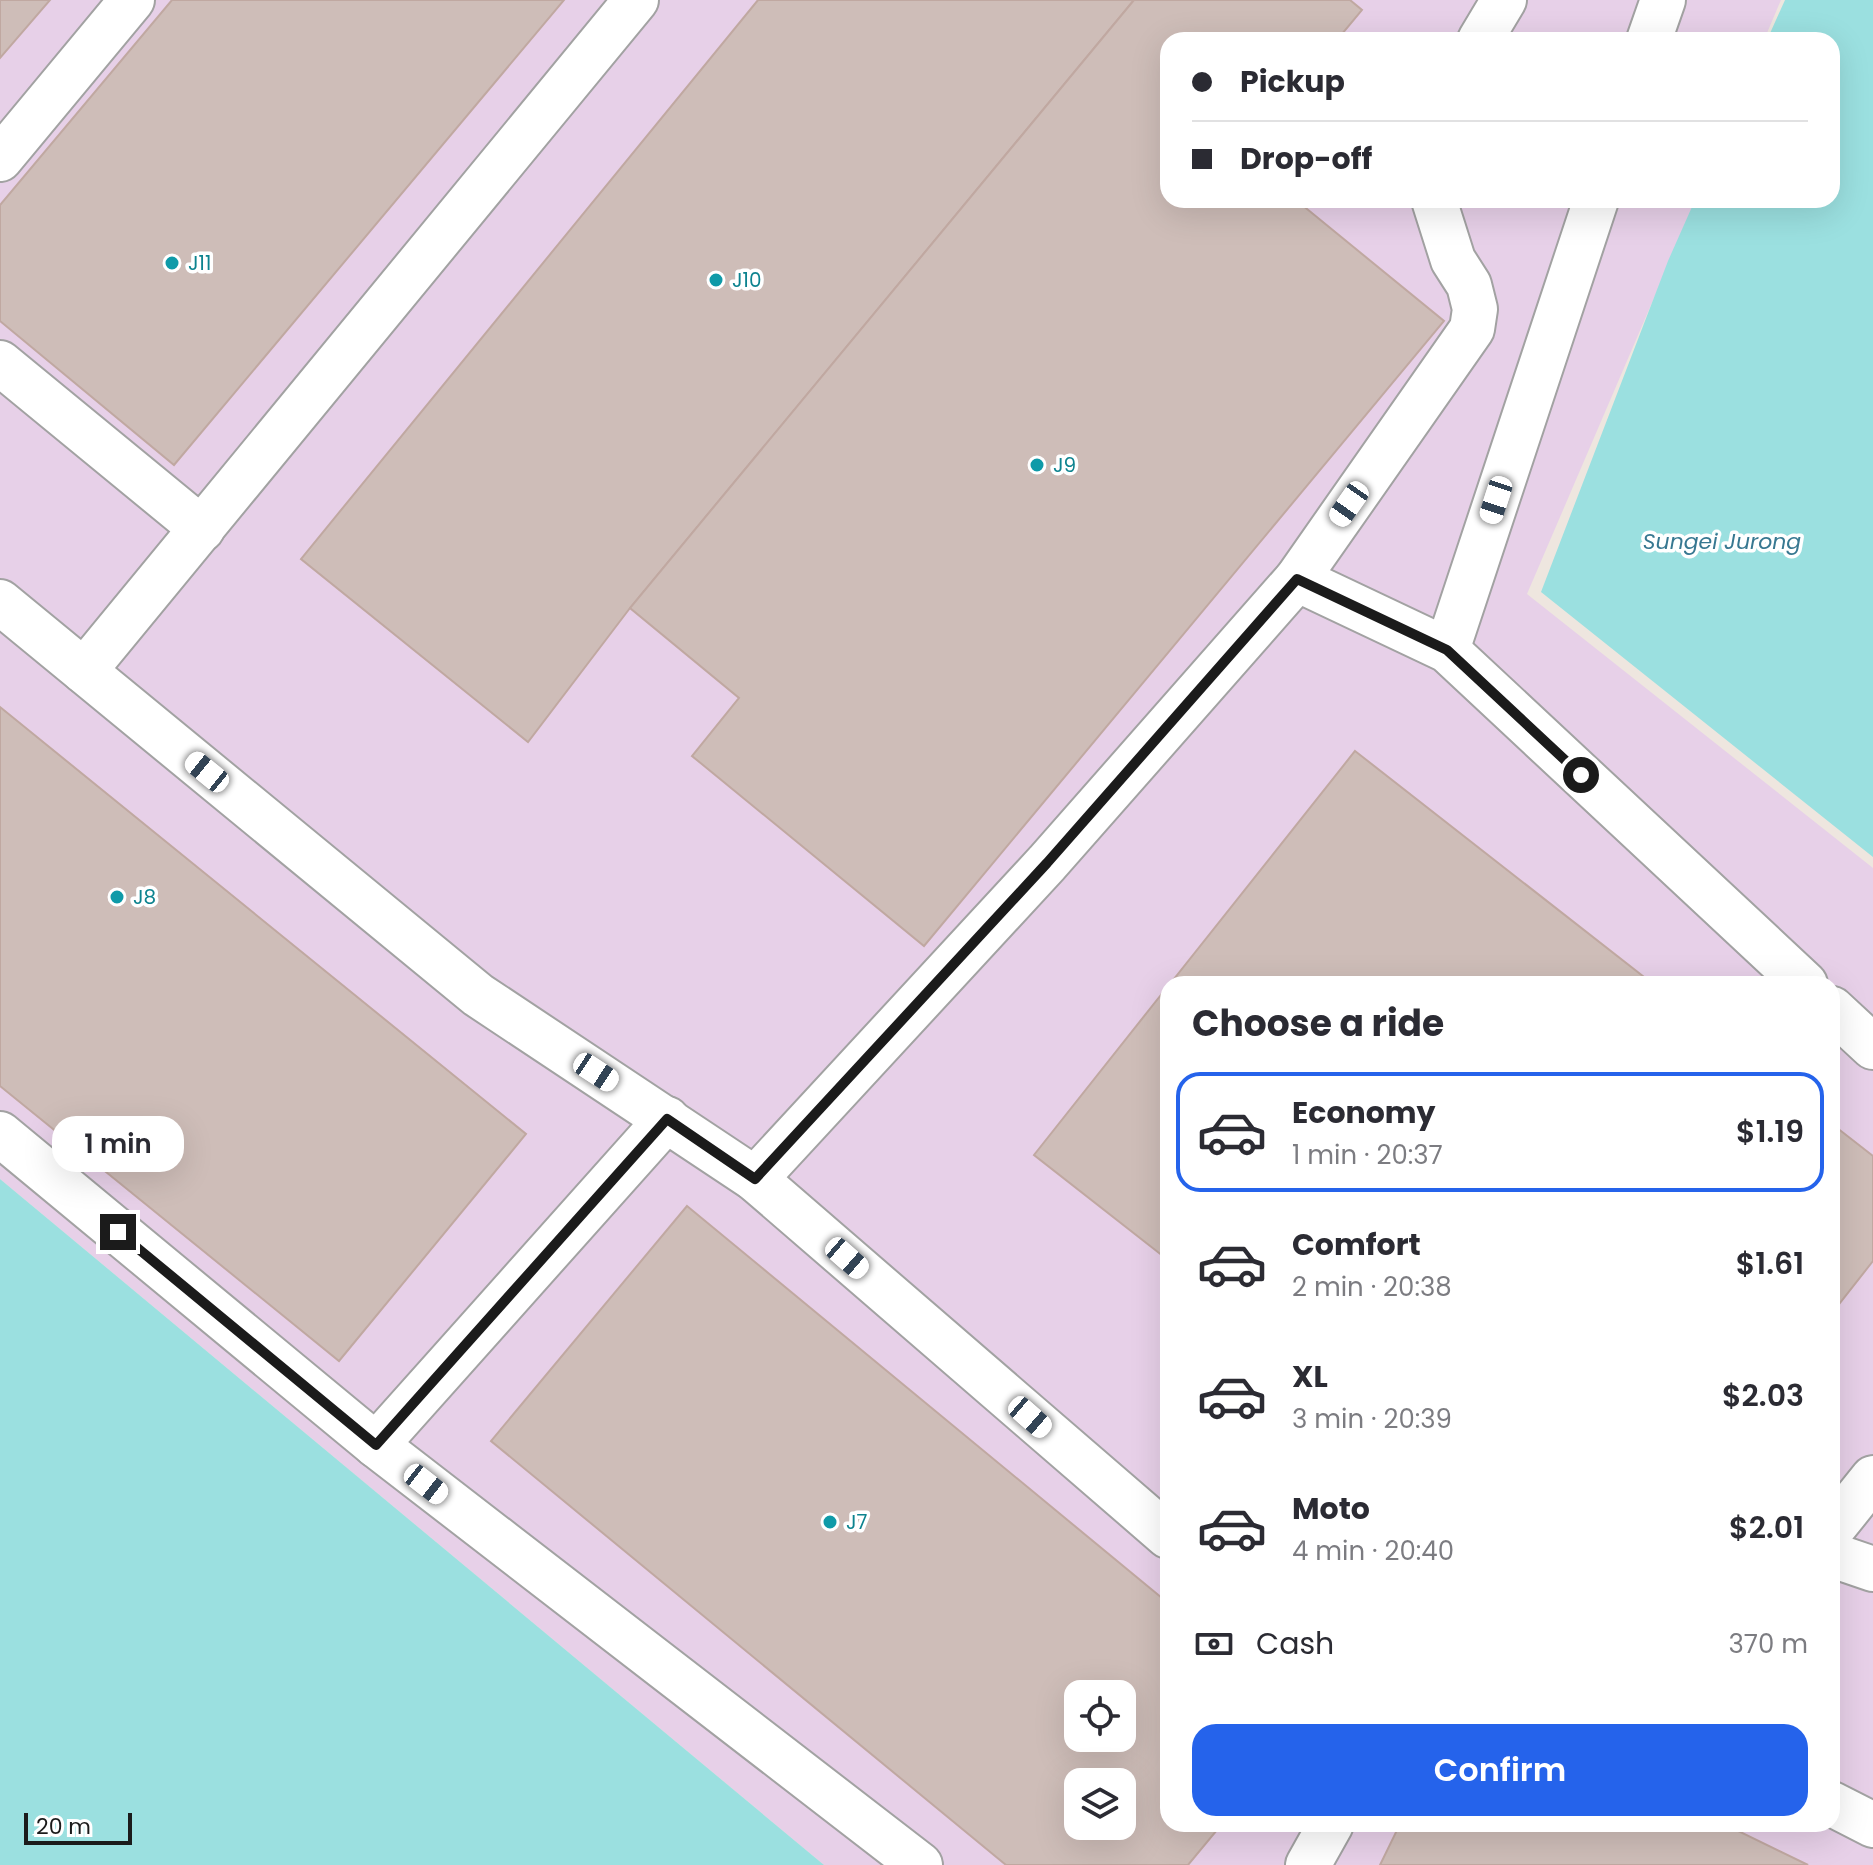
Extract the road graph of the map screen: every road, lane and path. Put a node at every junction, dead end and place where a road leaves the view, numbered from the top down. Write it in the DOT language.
graph roads {
  1 [pos="132,0"];
  2 [pos="636,0"];
  3 [pos="1663,0"];
  4 [pos="1652,32"];
  5 [pos="0,159"];
  6 [pos="1434,208"];
  7 [pos="1593,208"];
  8 [pos="0,363"];
  9 [pos="202,529"];
  10 [pos="1297,579"];
  11 [pos="0,602"];
  12 [pos="1447,650"];
  13 [pos="84,671"];
  14 [pos="1796,976"];
  15 [pos="1840,1016"];
  16 [pos="1873,1047"];
  17 [pos="667,1119"];
  18 [pos="0,1134"];
  19 [pos="755,1179"];
  20 [pos="376,1445"];
  21 [pos="1873,1478"];
  22 [pos="1840,1519"];
  23 [pos="1160,1529"];
  24 [pos="1840,1558"];
  25 [pos="1873,1569"];
  26 [pos="1840,1808"];
  27 [pos="1873,1825"];
  28 [pos="1327,1832"];
  29 [pos="920,1865"];
  30 [pos="1308,1865"];
  1 -- 5 [label="street"];
  2 -- 9 [label="street"];
  3 -- 4 [label="street"];
  6 -- 10 [label="street"];
  7 -- 12 [label="street"];
  8 -- 9 [label="street"];
  9 -- 13 [label="street"];
  10 -- 12 [label="street"];
  10 -- 19 [label="street"];
  11 -- 13 [label="street"];
  12 -- 14 [label="street"];
  13 -- 17 [label="street"];
  15 -- 16 [label="street"];
  17 -- 19 [label="street"];
  17 -- 20 [label="street"];
  18 -- 20 [label="street"];
  19 -- 23 [label="street"];
  20 -- 29 [label="street"];
  21 -- 22 [label="street"];
  24 -- 25 [label="street"];
  26 -- 27 [label="street"];
  28 -- 30 [label="street"];
}
